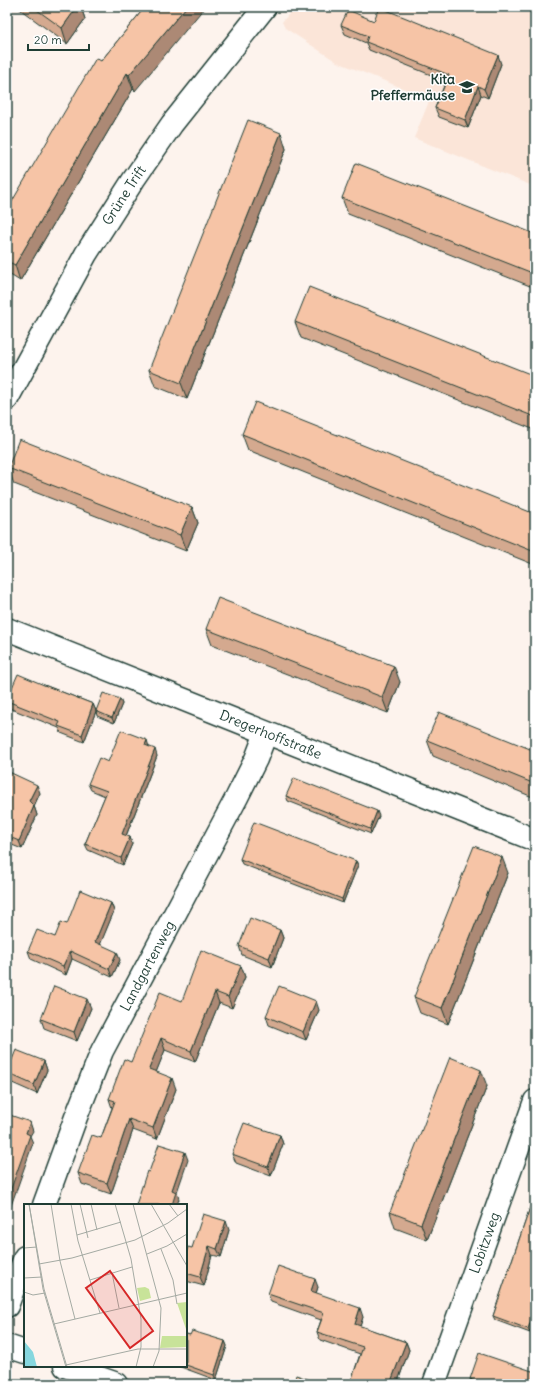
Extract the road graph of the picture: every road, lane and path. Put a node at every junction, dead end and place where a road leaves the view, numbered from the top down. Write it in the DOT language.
graph roads {
  1 [pos="265,7"];
  2 [pos="7,399"];
  3 [pos="7,629"];
  4 [pos="266,734"];
  5 [pos="535,840"];
  6 [pos="535,1101"];
  7 [pos="44,1204"];
  8 [pos="24,1260"];
  9 [pos="7,1306"];
  10 [pos="7,1346"];
  11 [pos="24,1352"];
  12 [pos="68,1367"];
  13 [pos="117,1384"];
  14 [pos="434,1384"];
  1 -- 2 [label="street, Grüne Trift"];
  3 -- 4 [label="street, Dregerhoffstraße"];
  4 -- 5 [label="street, Dregerhoffstraße"];
  4 -- 7 [label="street, Landgartenweg"];
  6 -- 14 [label="street, Lobitzweg"];
  8 -- 9 [label="street"];
  10 -- 11 [label="street"];
  12 -- 13 [label="street"];
}
